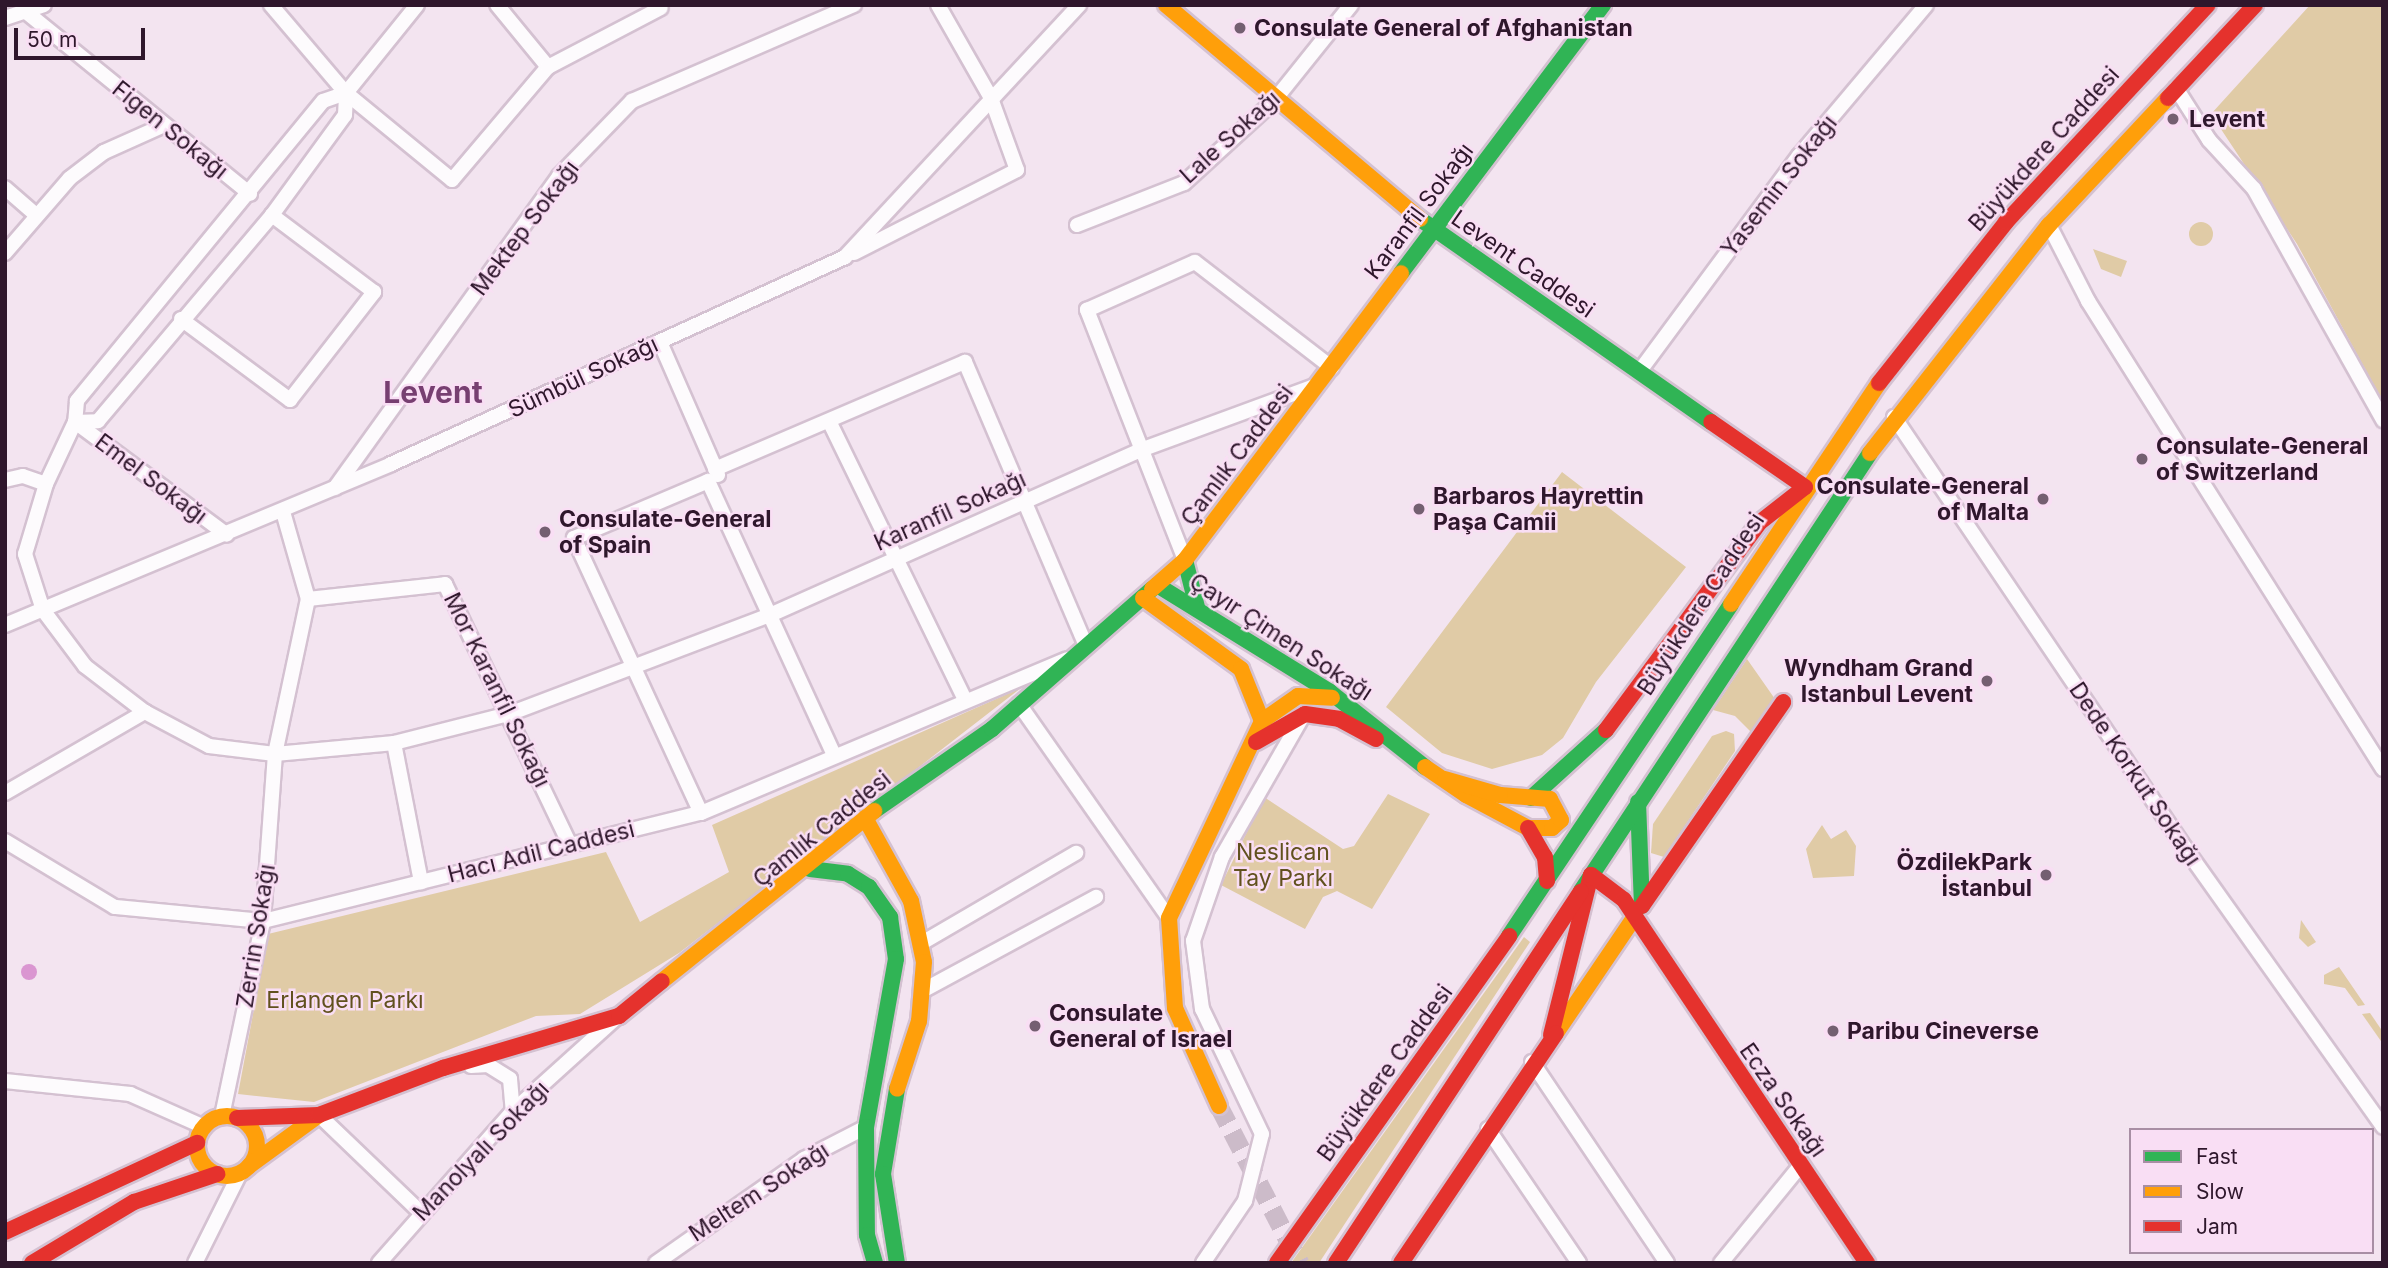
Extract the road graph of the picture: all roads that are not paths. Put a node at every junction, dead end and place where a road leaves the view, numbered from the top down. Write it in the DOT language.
graph roads {
  1 [pos="44,5"];
  2 [pos="271,5"];
  3 [pos="416,5"];
  4 [pos="496,5"];
  5 [pos="854,5"];
  6 [pos="938,5"];
  7 [pos="1079,5"];
  8 [pos="1166,5"];
  9 [pos="1351,5"];
  10 [pos="1603,5"];
  11 [pos="1926,5"];
  12 [pos="2208,5"];
  13 [pos="2255,5"];
  14 [pos="663,6"];
  15 [pos="25,12"];
  16 [pos="5,18"];
  17 [pos="548,67"];
  18 [pos="2176,88"];
  19 [pos="346,93"];
  20 [pos="991,98"];
  21 [pos="1273,101"];
  22 [pos="162,126"];
  23 [pos="5,188"];
  24 [pos="250,194"];
  25 [pos="35,214"];
  26 [pos="272,215"];
  27 [pos="1077,225"];
  28 [pos="2049,225"];
  29 [pos="1433,230"];
  30 [pos="5,253"];
  31 [pos="845,257"];
  32 [pos="181,319"];
  33 [pos="660,342"];
  34 [pos="1332,368"];
  35 [pos="1639,372"];
  36 [pos="1320,384"];
  37 [pos="1894,417"];
  38 [pos="2383,420"];
  39 [pos="75,422"];
  40 [pos="831,425"];
  41 [pos="1138,452"];
  42 [pos="711,475"];
  43 [pos="5,480"];
  44 [pos="46,484"];
  45 [pos="1805,487"];
  46 [pos="335,489"];
  47 [pos="1025,502"];
  48 [pos="283,512"];
  49 [pos="227,535"];
  50 [pos="897,560"];
  51 [pos="1185,560"];
  52 [pos="1157,585"];
  53 [pos="1143,598"];
  54 [pos="308,599"];
  55 [pos="1197,607"];
  56 [pos="43,610"];
  57 [pos="770,615"];
  58 [pos="5,625"];
  59 [pos="1085,644"];
  60 [pos="1068,658"];
  61 [pos="638,669"];
  62 [pos="965,700"];
  63 [pos="1783,702"];
  64 [pos="1019,704"];
  65 [pos="1344,704"];
  66 [pos="145,712"];
  67 [pos="509,714"];
  68 [pos="1305,714"];
  69 [pos="1262,721"];
  70 [pos="394,743"];
  71 [pos="1397,748"];
  72 [pos="833,753"];
  73 [pos="275,754"];
  74 [pos="1247,754"];
  75 [pos="2383,769"];
  76 [pos="1445,779"];
  77 [pos="5,793"];
  78 [pos="1531,798"];
  79 [pos="1639,802"];
  80 [pos="701,813"];
  81 [pos="866,818"];
  82 [pos="1528,828"];
  83 [pos="5,841"];
  84 [pos="570,845"];
  85 [pos="1076,853"];
  86 [pos="810,869"];
  87 [pos="1591,875"];
  88 [pos="1547,881"];
  89 [pos="421,882"];
  90 [pos="1096,897"];
  91 [pos="1638,912"];
  92 [pos="1169,918"];
  93 [pos="262,921"];
  94 [pos="893,939"];
  95 [pos="920,943"];
  96 [pos="922,991"];
  97 [pos="619,1016"];
  98 [pos="1551,1035"];
  99 [pos="1532,1062"];
  100 [pos="443,1068"];
  101 [pos="5,1081"];
  102 [pos="1219,1106"];
  103 [pos="513,1111"];
  104 [pos="319,1115"];
  105 [pos="230,1117"];
  106 [pos="892,1118"];
  107 [pos="204,1126"];
  108 [pos="866,1127"];
  109 [pos="2383,1127"];
  110 [pos="1489,1129"];
  111 [pos="197,1143"];
  112 [pos="1801,1165"];
  113 [pos="244,1170"];
  114 [pos="217,1174"];
  115 [pos="420,1212"];
  116 [pos="5,1232"];
  117 [pos="32,1263"];
  118 [pos="195,1263"];
  119 [pos="379,1263"];
  120 [pos="656,1263"];
  121 [pos="875,1263"];
  122 [pos="897,1263"];
  123 [pos="1203,1263"];
  124 [pos="1277,1263"];
  125 [pos="1336,1263"];
  126 [pos="1401,1263"];
  127 [pos="1579,1263"];
  128 [pos="1667,1263"];
  129 [pos="1721,1263"];
  130 [pos="1867,1263"];
  1 -- 15 [label="street"];
  2 -- 19 [label="street"];
  3 -- 19 [label="street"];
  4 -- 17 [label="street"];
  5 -- 46 [label="street, Mektep Sokağı"];
  6 -- 20 [label="street"];
  7 -- 20 [label="street, Sümbül Sokağı"];
  8 -- 21 [label="main road, Levent Caddesi"];
  9 -- 21 [label="street, Lale Sokağı"];
  10 -- 29 [label="main road, Karanfil Sokağı"];
  11 -- 35 [label="street, Yasemin Sokağı"];
  12 -- 45 [label="main road, Büyükdere Caddesi"];
  13 -- 18 [label="main road"];
  14 -- 17 [label="street"];
  15 -- 16 [label="street"];
  15 -- 22 [label="street, Figen Sokağı"];
  17 -- 19 [label="street"];
  18 -- 28 [label="main road"];
  18 -- 38 [label="street"];
  19 -- 24 [label="street, Karanfil Sokağı"];
  19 -- 26 [label="street"];
  20 -- 31 [label="street, Sümbül Sokağı"];
  20 -- 31 [label="street, Sümbül Sokağı"];
  21 -- 27 [label="street, Lale Sokağı"];
  21 -- 29 [label="main road, Levent Caddesi"];
  22 -- 24 [label="street, Figen Sokağı"];
  22 -- 25 [label="street"];
  23 -- 25 [label="street"];
  24 -- 39 [label="street, Karanfil Sokağı"];
  25 -- 30 [label="street"];
  26 -- 32 [label="street"];
  26 -- 32 [label="street"];
  28 -- 37 [label="main road"];
  28 -- 75 [label="street"];
  29 -- 34 [label="main road, Karanfil Sokağı"];
  29 -- 35 [label="main road, Levent Caddesi"];
  31 -- 33 [label="street, Sümbül Sokağı"];
  32 -- 39 [label="street"];
  33 -- 42 [label="street"];
  33 -- 46 [label="street, Sümbül Sokağı"];
  34 -- 36 [label="main road, Karanfil Sokağı"];
  34 -- 41 [label="street"];
  35 -- 45 [label="main road, Levent Caddesi"];
  36 -- 41 [label="street, Karanfil Sokağı"];
  36 -- 51 [label="main road, Çamlık Caddesi"];
  37 -- 79 [label="main road"];
  37 -- 109 [label="street, Dede Korkut Sokağı"];
  39 -- 44 [label="street, Karanfil Sokağı"];
  39 -- 49 [label="street, Emel Sokağı"];
  40 -- 42 [label="street"];
  40 -- 47 [label="street"];
  40 -- 50 [label="street"];
  41 -- 47 [label="street, Karanfil Sokağı"];
  41 -- 51 [label="street"];
  42 -- 57 [label="street"];
  42 -- 61 [label="street"];
  43 -- 44 [label="street"];
  44 -- 56 [label="street, Karanfil Sokağı"];
  45 -- 78 [label="main road"];
  45 -- 88 [label="main road, Büyükdere Caddesi"];
  46 -- 48 [label="street, Sümbül Sokağı"];
  47 -- 50 [label="street, Karanfil Sokağı"];
  47 -- 59 [label="street"];
  48 -- 49 [label="street, Sümbül Sokağı"];
  48 -- 54 [label="street"];
  49 -- 56 [label="street, Sümbül Sokağı"];
  50 -- 57 [label="street, Karanfil Sokağı"];
  50 -- 62 [label="street"];
  51 -- 52 [label="main road, Çamlık Caddesi"];
  51 -- 55 [label="main road"];
  52 -- 53 [label="main road, Çamlık Caddesi"];
  52 -- 55 [label="main road, Çayır Çimen Sokağı"];
  53 -- 59 [label="main road, Çamlık Caddesi"];
  53 -- 69 [label="main road"];
  54 -- 67 [label="street, Mor Karanfil Sokağı"];
  54 -- 73 [label="street, Zerrin Sokağı"];
  55 -- 65 [label="main road, Çayır Çimen Sokağı"];
  56 -- 58 [label="street, Sümbül Sokağı"];
  56 -- 66 [label="street, Karanfil Sokağı"];
  57 -- 61 [label="street, Karanfil Sokağı"];
  57 -- 72 [label="street"];
  59 -- 60 [label="main road, Çamlık Caddesi"];
  60 -- 62 [label="street, Hacı Adil Caddesi"];
  60 -- 64 [label="main road, Çamlık Caddesi"];
  61 -- 67 [label="street, Karanfil Sokağı"];
  61 -- 80 [label="street"];
  62 -- 72 [label="street, Hacı Adil Caddesi"];
  63 -- 91 [label="main road"];
  64 -- 81 [label="main road, Çamlık Caddesi"];
  64 -- 92 [label="street"];
  65 -- 69 [label="main road"];
  65 -- 71 [label="main road, Çayır Çimen Sokağı"];
  66 -- 73 [label="street, Karanfil Sokağı"];
  66 -- 77 [label="street"];
  67 -- 70 [label="street, Karanfil Sokağı"];
  67 -- 84 [label="street, Mor Karanfil Sokağı"];
  68 -- 71 [label="main road"];
  68 -- 74 [label="main road"];
  68 -- 123 [label="street"];
  69 -- 74 [label="main road"];
  70 -- 73 [label="street, Karanfil Sokağı"];
  70 -- 89 [label="street"];
  71 -- 76 [label="main road, Çayır Çimen Sokağı"];
  72 -- 80 [label="street, Hacı Adil Caddesi"];
  73 -- 93 [label="street, Zerrin Sokağı"];
  74 -- 92 [label="main road"];
  76 -- 78 [label="main road, Çayır Çimen Sokağı"];
  76 -- 82 [label="main road, Çayır Çimen Sokağı"];
  78 -- 82 [label="main road, Çayır Çimen Sokağı"];
  79 -- 87 [label="main road"];
  79 -- 91 [label="main road"];
  80 -- 84 [label="street, Hacı Adil Caddesi"];
  81 -- 86 [label="main road, Çamlık Caddesi"];
  81 -- 95 [label="main road"];
  82 -- 88 [label="main road"];
  83 -- 93 [label="street, Hacı Adil Caddesi"];
  84 -- 89 [label="street, Hacı Adil Caddesi"];
  85 -- 95 [label="street"];
  86 -- 94 [label="main road"];
  86 -- 97 [label="main road, Çamlık Caddesi"];
  87 -- 88 [label="main road"];
  87 -- 91 [label="main road, Ecza Sokağı"];
  87 -- 98 [label="main road"];
  87 -- 125 [label="main road"];
  88 -- 124 [label="main road, Büyükdere Caddesi"];
  89 -- 93 [label="street, Hacı Adil Caddesi"];
  90 -- 96 [label="street"];
  91 -- 98 [label="main road"];
  91 -- 112 [label="main road, Ecza Sokağı"];
  92 -- 102 [label="main road"];
  93 -- 105 [label="street, Zerrin Sokağı"];
  94 -- 95 [label="main road"];
  94 -- 108 [label="main road"];
  95 -- 96 [label="main road"];
  96 -- 106 [label="main road"];
  97 -- 100 [label="main road, Çamlık Caddesi"];
  97 -- 103 [label="street, Manolyalı Sokağı"];
  98 -- 99 [label="main road"];
  99 -- 110 [label="main road"];
  99 -- 128 [label="street"];
  100 -- 103 [label="street"];
  100 -- 104 [label="main road, Çamlık Caddesi"];
  101 -- 107 [label="street"];
  103 -- 115 [label="street, Manolyalı Sokağı"];
  104 -- 105 [label="main road, Çamlık Caddesi"];
  104 -- 113 [label="main road"];
  104 -- 115 [label="street"];
  105 -- 107 [label="main road"];
  105 -- 113 [label="main road"];
  106 -- 108 [label="main road"];
  106 -- 122 [label="main road"];
  107 -- 111 [label="main road"];
  108 -- 120 [label="street, Meltem Sokağı"];
  108 -- 121 [label="main road"];
  110 -- 126 [label="main road"];
  110 -- 127 [label="street"];
  111 -- 114 [label="main road"];
  111 -- 116 [label="main road"];
  112 -- 129 [label="street"];
  112 -- 130 [label="main road, Ecza Sokağı"];
  113 -- 114 [label="main road"];
  113 -- 118 [label="street"];
  114 -- 117 [label="main road"];
  115 -- 119 [label="street, Manolyalı Sokağı"];
}
